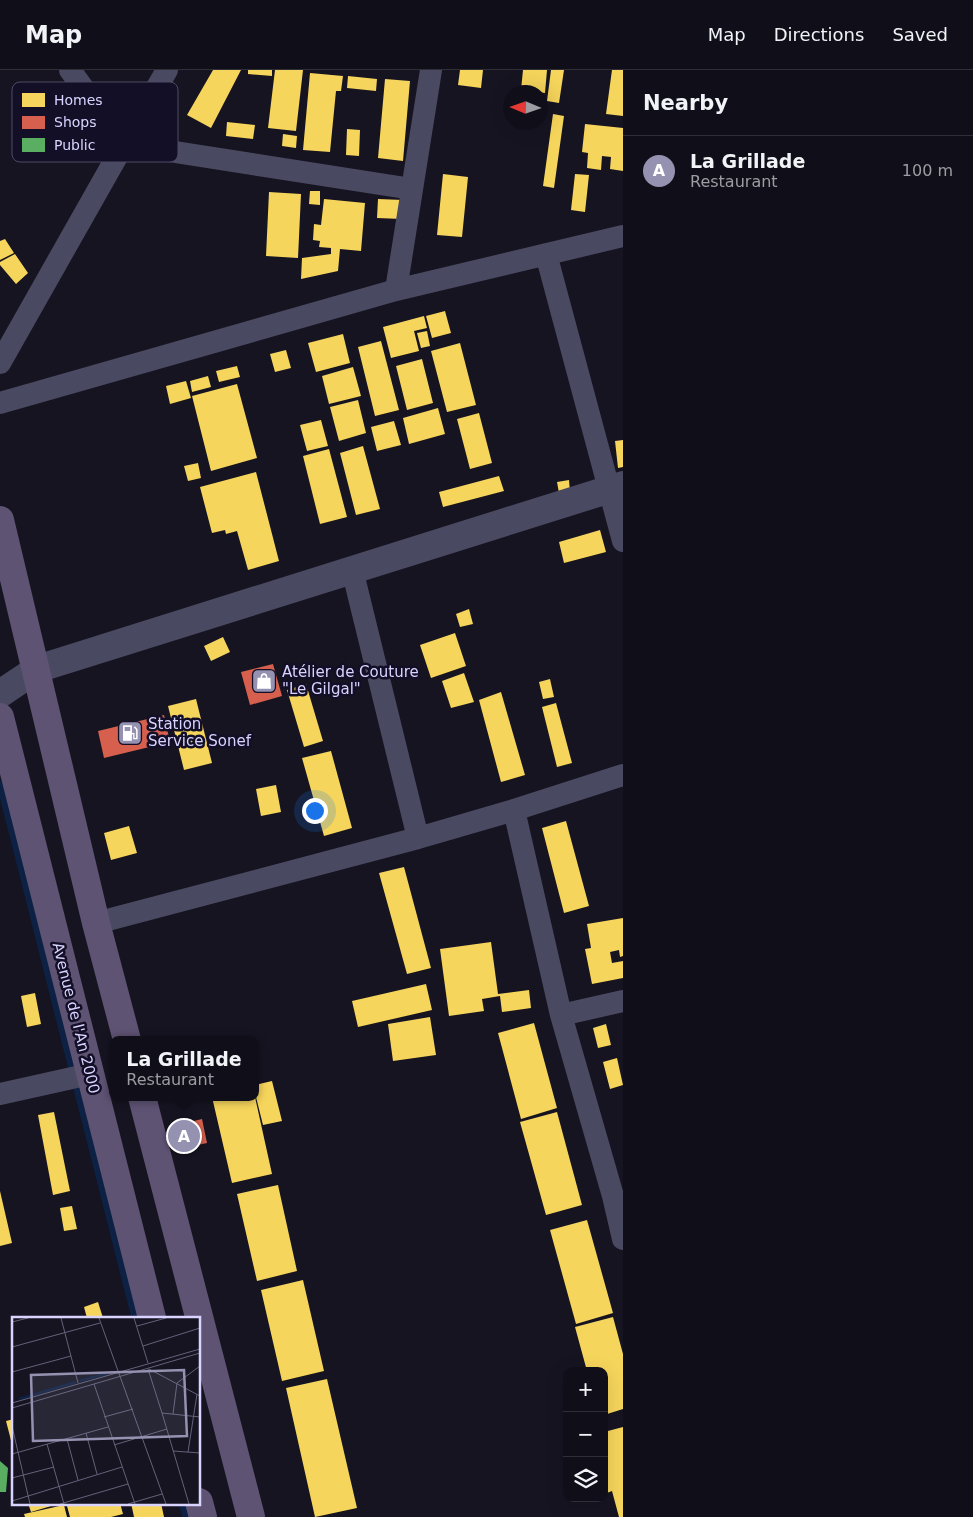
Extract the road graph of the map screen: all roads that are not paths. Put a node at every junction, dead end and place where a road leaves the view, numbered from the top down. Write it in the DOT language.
graph roads {
  1 [pos="70,70"];
  2 [pos="168,70"];
  3 [pos="431,70"];
  4 [pos="79,82"];
  5 [pos="161,82"];
  6 [pos="178,152"];
  7 [pos="114,162"];
  8 [pos="412,189"];
  9 [pos="623,236"];
  10 [pos="546,254"];
  11 [pos="396,290"];
  12 [pos="0,363"];
  13 [pos="0,403"];
  14 [pos="616,487"];
  15 [pos="0,520"];
  16 [pos="623,541"];
  17 [pos="352,569"];
  18 [pos="37,669"];
  19 [pos="0,694"];
  20 [pos="0,717"];
  21 [pos="623,775"];
  22 [pos="514,810"];
  23 [pos="418,838"];
  24 [pos="96,922"];
  25 [pos="623,1002"];
  26 [pos="561,1016"];
  27 [pos="126,1036"];
  28 [pos="90,1074"];
  29 [pos="0,1094"];
  30 [pos="143,1101"];
  31 [pos="618,1195"];
  32 [pos="623,1239"];
  33 [pos="152,1317"];
  34 [pos="199,1317"];
  35 [pos="200,1320"];
  36 [pos="200,1504"];
  37 [pos="203,1517"];
  38 [pos="251,1517"];
  1 -- 4 [label="street"];
  2 -- 5 [label="street"];
  3 -- 8 [label="street"];
  6 -- 8 [label="street"];
  7 -- 12 [label="street"];
  8 -- 11 [label="street"];
  9 -- 10 [label="street"];
  10 -- 11 [label="street"];
  10 -- 14 [label="street"];
  11 -- 13 [label="street"];
  14 -- 16 [label="street"];
  14 -- 17 [label="street"];
  15 -- 18 [label="main road"];
  17 -- 18 [label="street"];
  17 -- 23 [label="street"];
  18 -- 19 [label="street"];
  18 -- 24 [label="main road"];
  20 -- 28 [label="main road, Avenue de l'An 2000"];
  21 -- 22 [label="street"];
  22 -- 23 [label="street"];
  22 -- 26 [label="street"];
  23 -- 24 [label="street"];
  24 -- 27 [label="main road"];
  25 -- 26 [label="street"];
  26 -- 31 [label="street"];
  28 -- 29 [label="street"];
  28 -- 33 [label="main road, Avenue de l'An 2000"];
  30 -- 34 [label="main road"];
  31 -- 32 [label="street"];
  35 -- 38 [label="main road"];
  36 -- 37 [label="main road"];
}
